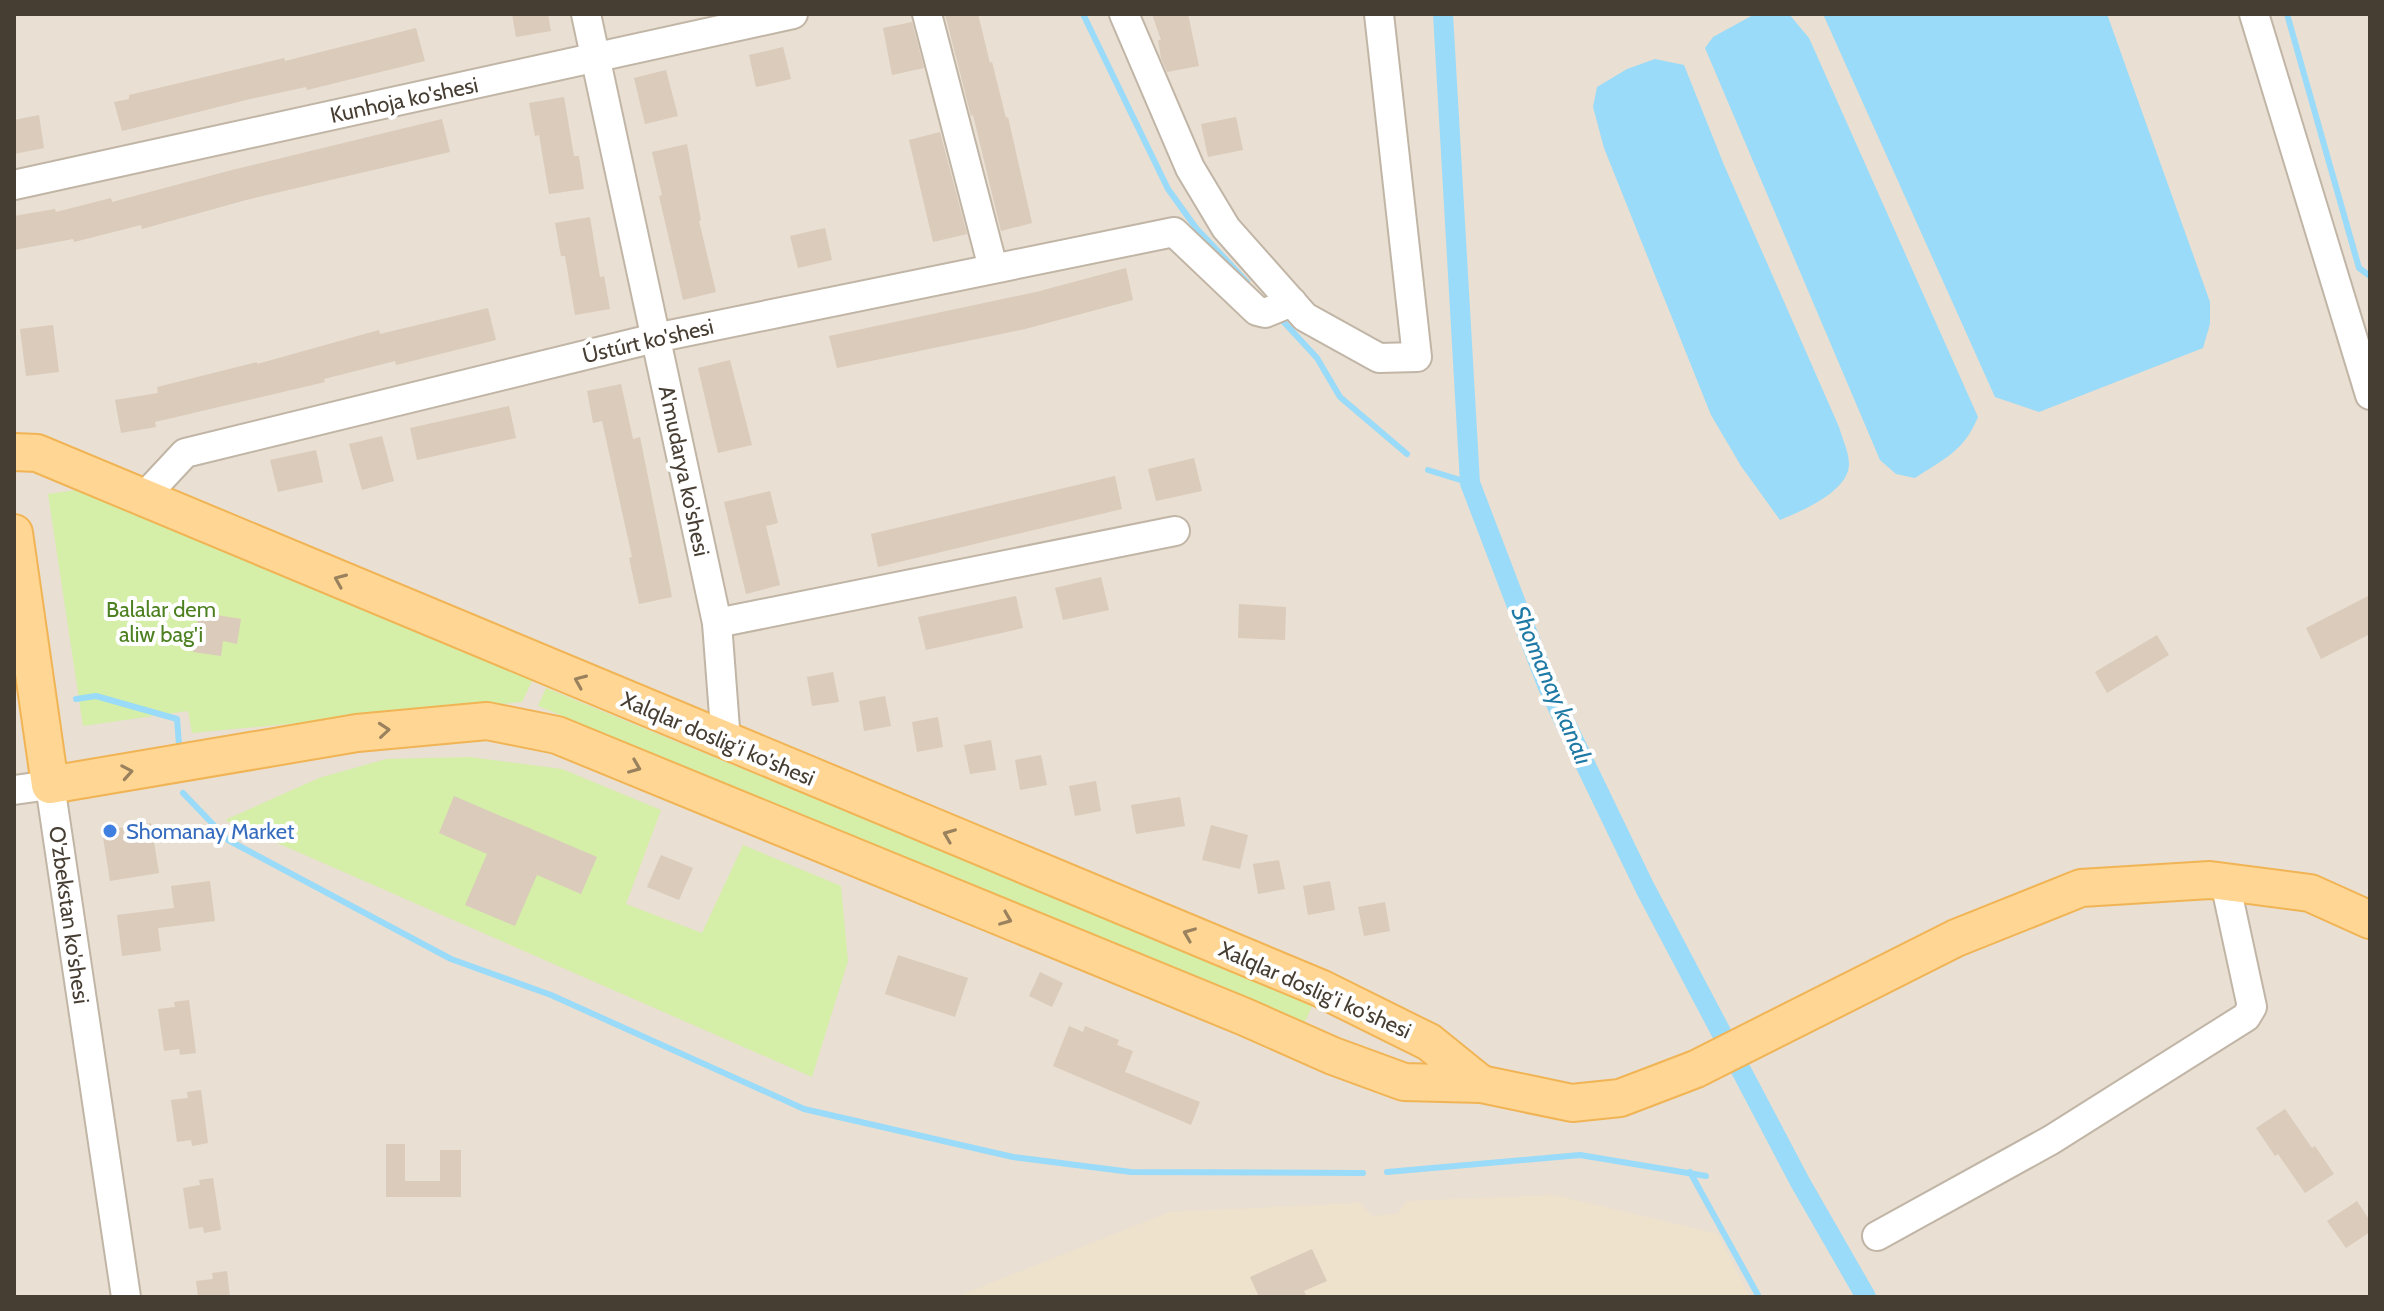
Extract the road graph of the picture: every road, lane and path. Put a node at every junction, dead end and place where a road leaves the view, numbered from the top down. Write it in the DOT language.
graph roads {
  1 [pos="586,14"];
  2 [pos="793,14"];
  3 [pos="927,14"];
  4 [pos="1124,14"];
  5 [pos="1379,14"];
  6 [pos="2254,14"];
  7 [pos="594,59"];
  8 [pos="14,185"];
  9 [pos="993,268"];
  10 [pos="1292,302"];
  11 [pos="655,338"];
  12 [pos="2370,395"];
  13 [pos="14,452"];
  14 [pos="143,498"];
  15 [pos="1175,531"];
  16 [pos="14,533"];
  17 [pos="717,623"];
  18 [pos="726,742"];
  19 [pos="50,785"];
  20 [pos="14,790"];
  21 [pos="2225,882"];
  22 [pos="2370,919"];
  23 [pos="1481,1084"];
  24 [pos="1877,1236"];
  25 [pos="126,1297"];
  1 -- 7 [label="street, A'mudarya ko'shesi"];
  2 -- 7 [label="street, Kunhoja ko'shesi"];
  3 -- 9 [label="street"];
  4 -- 10 [label="street"];
  5 -- 10 [label="street"];
  6 -- 12 [label="street"];
  7 -- 8 [label="street, Kunhoja ko'shesi"];
  7 -- 11 [label="street, A'mudarya ko'shesi"];
  9 -- 10 [label="street, Ústúrt ko'shesi"];
  9 -- 11 [label="street, Ústúrt ko'shesi"];
  11 -- 14 [label="street, Ústúrt ko'shesi"];
  11 -- 17 [label="street, A'mudarya ko'shesi"];
  13 -- 14 [label="main road, Xalqlar doslig'i ko'shesi"];
  18 -- 14 [label="main road, Xalqlar doslig'i ko'shesi, one-way"];
  15 -- 17 [label="street"];
  16 -- 19 [label="main road, O'zbekstan ko'shesi"];
  17 -- 18 [label="street, A'mudarya ko'shesi"];
  23 -- 18 [label="main road, Xalqlar doslig'i ko'shesi, one-way"];
  19 -- 20 [label="street"];
  19 -- 23 [label="main road, one-way"];
  19 -- 25 [label="street, O'zbekstan ko'shesi"];
  21 -- 22 [label="main road"];
  21 -- 23 [label="main road"];
  21 -- 24 [label="street"];
}
